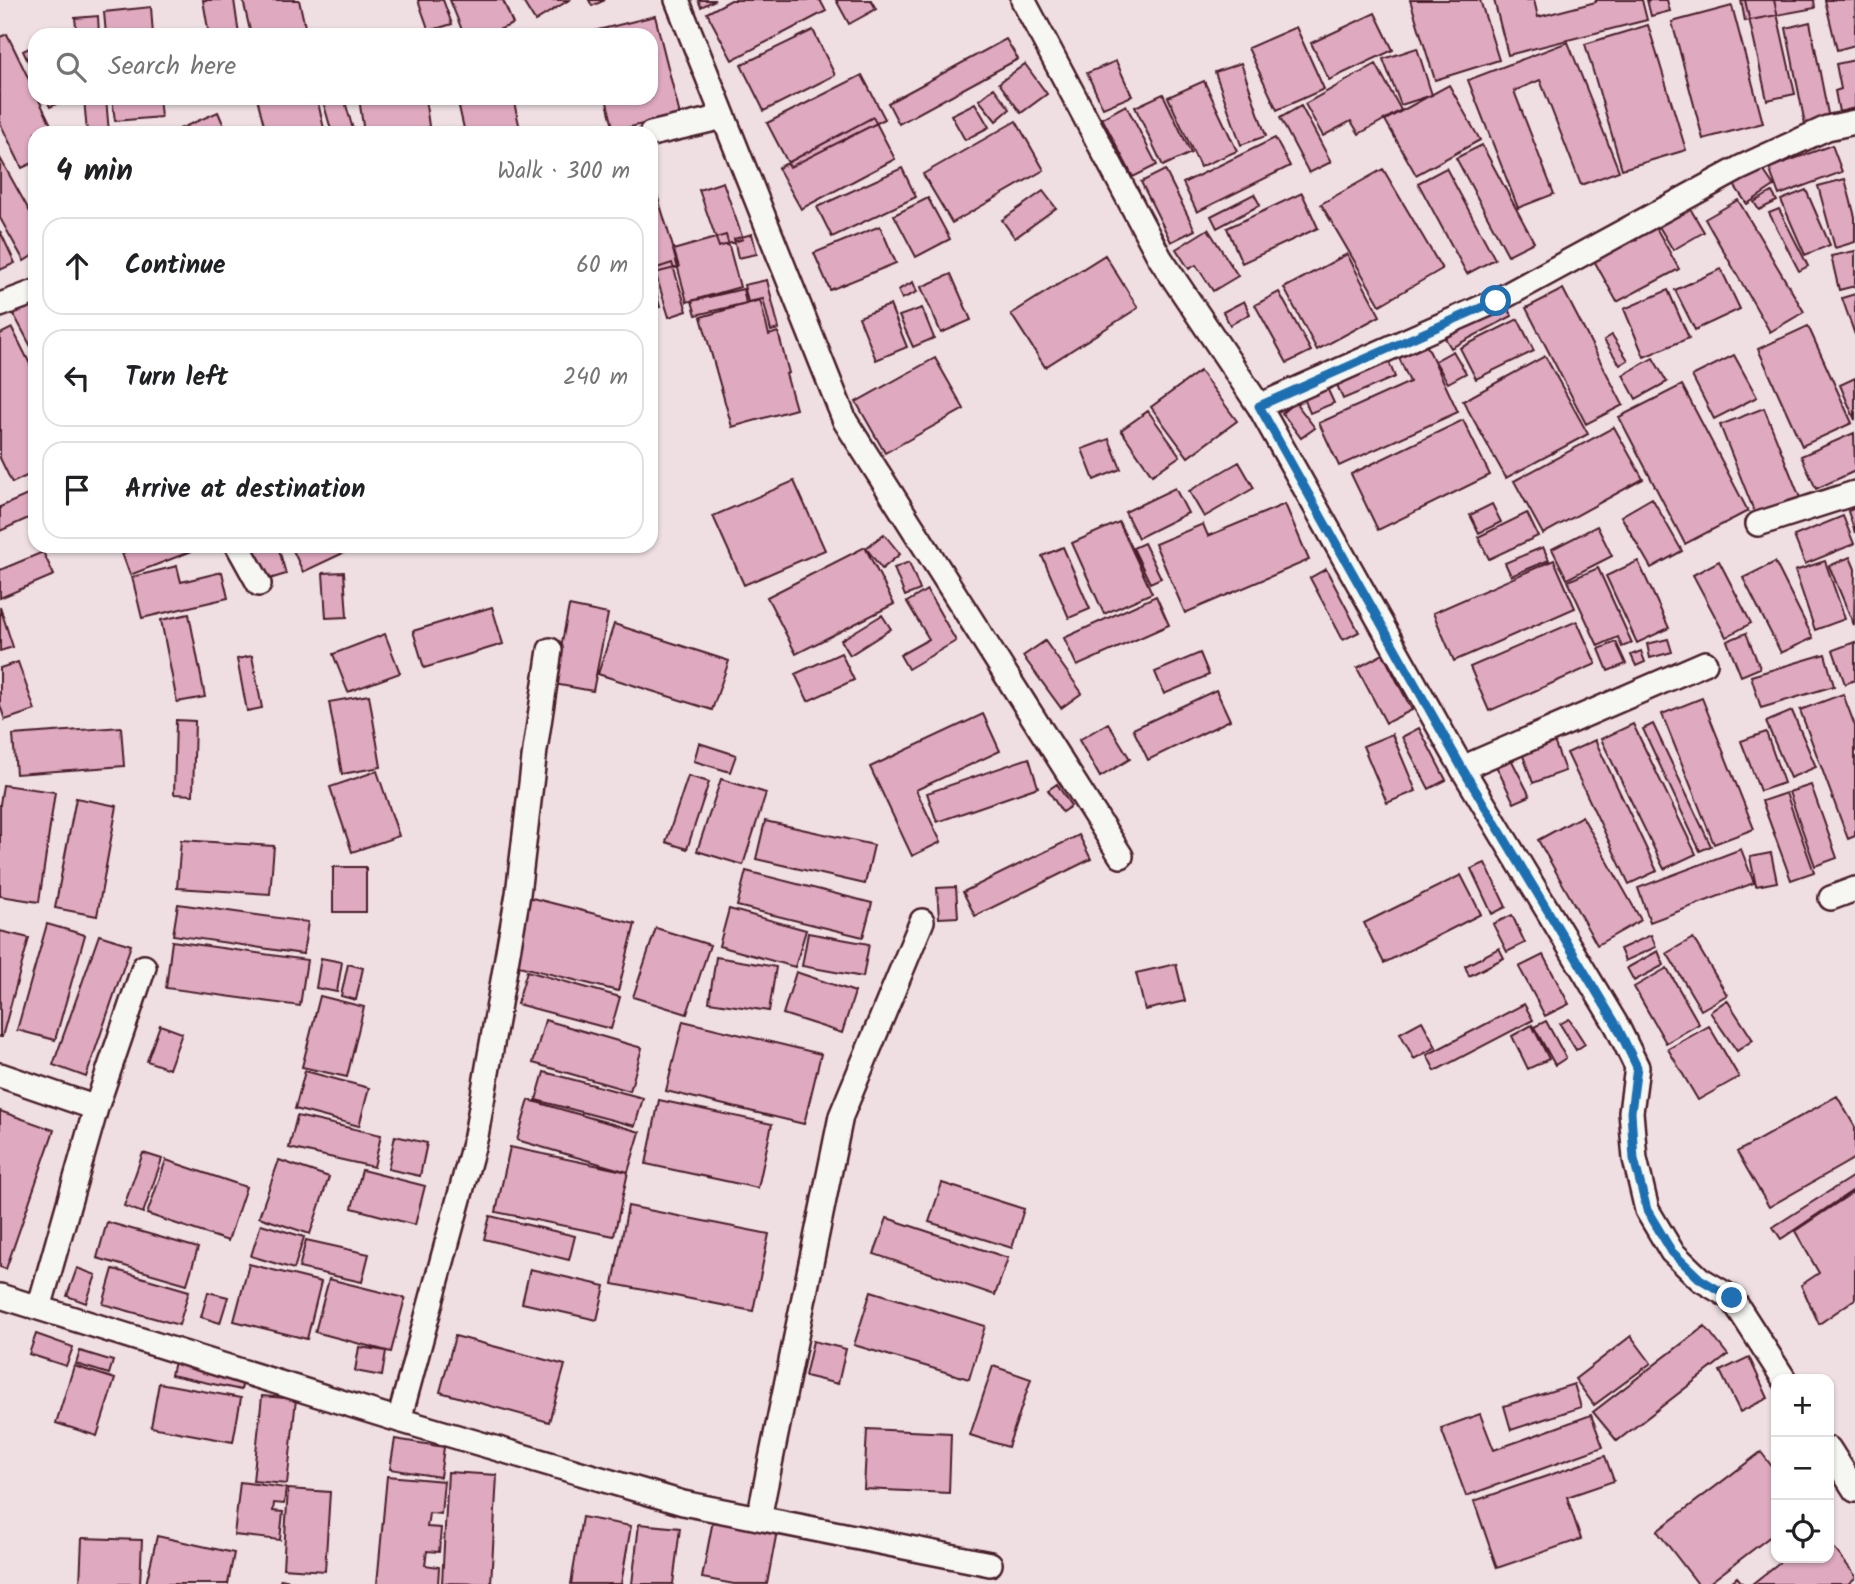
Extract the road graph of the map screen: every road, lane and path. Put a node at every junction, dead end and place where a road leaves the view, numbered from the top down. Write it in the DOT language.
graph roads {
  1 [pos="677,0"];
  2 [pos="1023,0"];
  3 [pos="723,117"];
  4 [pos="1855,122"];
  5 [pos="658,132"];
  6 [pos="28,295"];
  7 [pos="0,305"];
  8 [pos="1259,406"];
  9 [pos="1855,493"];
  10 [pos="1758,524"];
  11 [pos="242,553"];
  12 [pos="259,584"];
  13 [pos="550,650"];
  14 [pos="1705,663"];
  15 [pos="1462,768"];
  16 [pos="1121,856"];
  17 [pos="1855,889"];
  18 [pos="1831,898"];
  19 [pos="922,921"];
  20 [pos="144,967"];
  21 [pos="0,1075"];
  22 [pos="96,1108"];
  23 [pos="0,1296"];
  24 [pos="40,1308"];
  25 [pos="1781,1374"];
  26 [pos="399,1420"];
  27 [pos="1834,1458"];
  28 [pos="1855,1490"];
  29 [pos="759,1518"];
  30 [pos="990,1564"];
  1 -- 3 [label="street"];
  2 -- 8 [label="street"];
  3 -- 5 [label="street"];
  3 -- 16 [label="street"];
  4 -- 8 [label="street"];
  6 -- 7 [label="street"];
  8 -- 15 [label="street"];
  9 -- 10 [label="street"];
  11 -- 12 [label="street"];
  13 -- 26 [label="street"];
  14 -- 15 [label="street"];
  15 -- 25 [label="street"];
  17 -- 18 [label="street"];
  19 -- 29 [label="street"];
  20 -- 22 [label="street"];
  21 -- 22 [label="street"];
  22 -- 24 [label="street"];
  23 -- 24 [label="street"];
  24 -- 26 [label="street"];
  26 -- 29 [label="street"];
  27 -- 28 [label="street"];
  29 -- 30 [label="street"];
}
